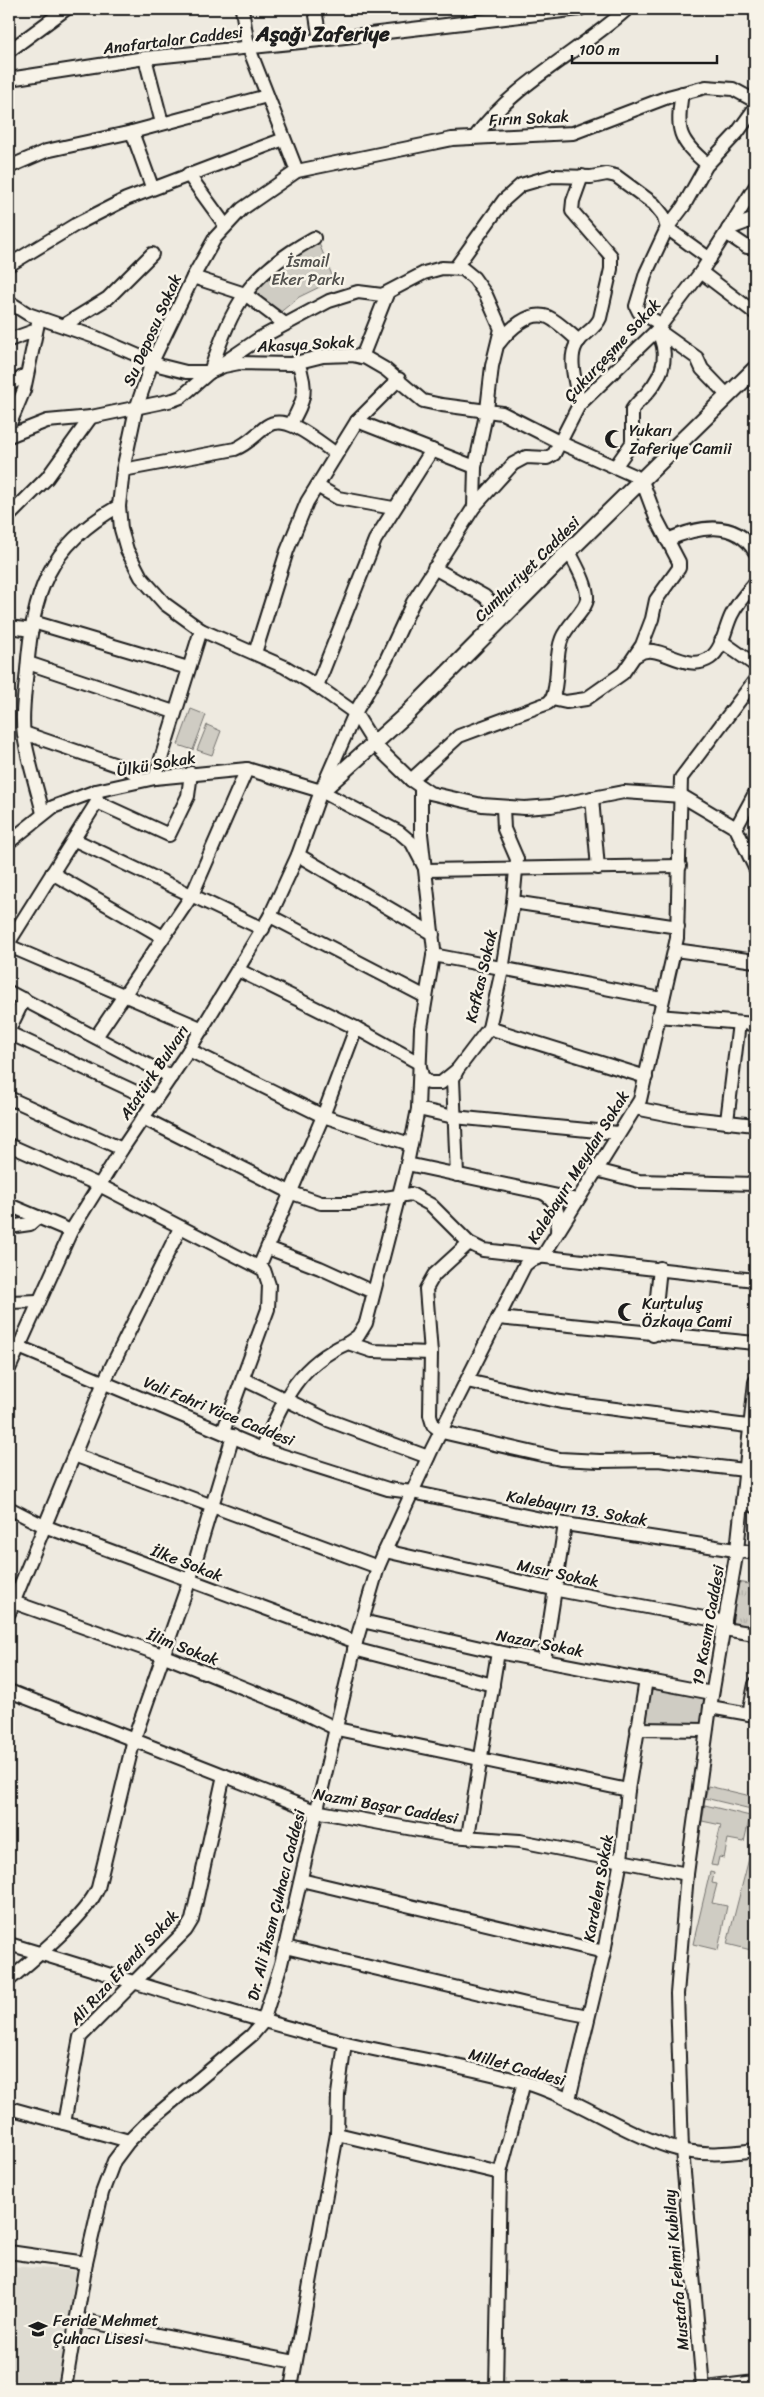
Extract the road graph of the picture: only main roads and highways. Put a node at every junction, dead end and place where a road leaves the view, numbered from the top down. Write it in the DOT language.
graph roads {
  1 [pos="755,369"];
  2 [pos="321,790"];
  1 -- 2 [label="main road, Cumhuriyet Caddesi"];
}
